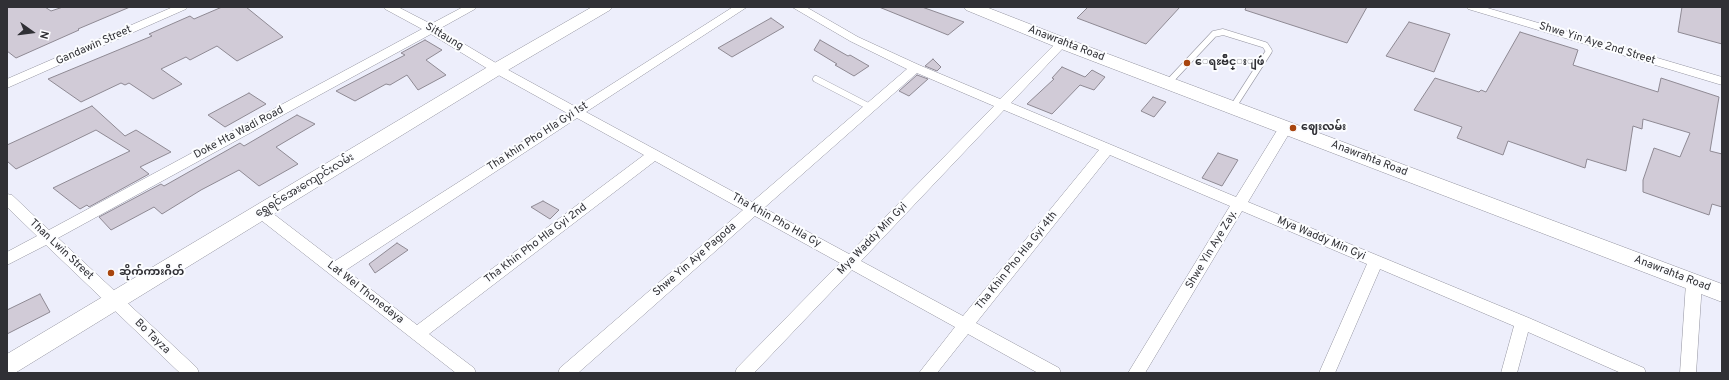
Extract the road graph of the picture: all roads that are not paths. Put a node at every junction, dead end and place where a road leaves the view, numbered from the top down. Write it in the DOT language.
graph roads {
  1 [pos="182,7"];
  2 [pos="389,7"];
  3 [pos="471,7"];
  4 [pos="604,7"];
  5 [pos="742,7"];
  6 [pos="798,7"];
  7 [pos="972,7"];
  8 [pos="1472,7"];
  9 [pos="431,29"];
  10 [pos="1062,43"];
  11 [pos="915,68"];
  12 [pos="497,69"];
  13 [pos="816,79"];
  14 [pos="1722,81"];
  15 [pos="1168,83"];
  16 [pos="7,84"];
  17 [pos="1003,105"];
  18 [pos="1233,106"];
  19 [pos="870,108"];
  20 [pos="577,112"];
  21 [pos="1286,127"];
  22 [pos="1107,149"];
  23 [pos="655,154"];
  24 [pos="7,199"];
  25 [pos="1240,205"];
  26 [pos="754,209"];
  27 [pos="262,213"];
  28 [pos="47,237"];
  29 [pos="7,259"];
  30 [pos="851,262"];
  31 [pos="1375,262"];
  32 [pos="334,269"];
  33 [pos="1694,283"];
  34 [pos="1722,293"];
  35 [pos="114,300"];
  36 [pos="1523,323"];
  37 [pos="966,325"];
  38 [pos="417,334"];
  39 [pos="7,366"];
  40 [pos="190,373"];
  41 [pos="468,373"];
  42 [pos="566,373"];
  43 [pos="743,373"];
  44 [pos="927,373"];
  45 [pos="1054,373"];
  46 [pos="1136,373"];
  47 [pos="1327,373"];
  48 [pos="1509,373"];
  49 [pos="1638,373"];
  50 [pos="1688,373"];
  1 -- 16 [label="street, Gandawin Street"];
  2 -- 9 [label="street, Sittaung"];
  3 -- 9 [label="street, Doke Hta Wadi Road"];
  4 -- 12 [label="main road, ရွှေရင်အေးကျောင်းလမ်း"];
  5 -- 20 [label="street, Tha khin Pho Hla Gyi 1st"];
  6 -- 11 [label="street, Mya Waddy Min Gyi"];
  7 -- 10 [label="main road, Anawrahta Road"];
  8 -- 14 [label="street, Shwe Yin Aye 2nd Street"];
  9 -- 12 [label="street, Sittaung"];
  9 -- 28 [label="street, Doke Hta Wadi Road"];
  10 -- 15 [label="main road, Anawrahta Road"];
  10 -- 17 [label="street, Mya Waddy Min Gyi"];
  11 -- 17 [label="street, Mya Waddy Min Gyi"];
  11 -- 19 [label="street, Shwe Yin Aye Pagoda"];
  12 -- 20 [label="street, Tha Khin Pho Hla Gy"];
  12 -- 27 [label="main road, ရွှေရင်အေးကျောင်းလမ်း"];
  13 -- 19 [label="lane"];
  15 -- 18 [label="main road, Anawrahta Road"];
  15 -- 18 [label="lane"];
  17 -- 22 [label="street, Mya Waddy Min Gyi"];
  17 -- 30 [label="street, Mya Waddy Min Gyi"];
  18 -- 21 [label="main road, Anawrahta Road"];
  19 -- 26 [label="street, Shwe Yin Aye Pagoda"];
  20 -- 23 [label="street, Tha Khin Pho Hla Gy"];
  20 -- 32 [label="street, Tha khin Pho Hla Gyi 1st"];
  21 -- 25 [label="street, Shwe Yin Aye Zay."];
  21 -- 33 [label="main road, Anawrahta Road"];
  22 -- 25 [label="street, Mya Waddy Min Gyi"];
  22 -- 37 [label="street, Tha Khin Pho Hla Gyi 4th"];
  23 -- 26 [label="street, Tha Khin Pho Hla Gy"];
  23 -- 38 [label="street, Tha Khin Pho Hla Gyi 2nd"];
  24 -- 28 [label="street, Than Lwin Street"];
  25 -- 31 [label="street, Mya Waddy Min Gyi"];
  25 -- 46 [label="street, Shwe Yin Aye Zay."];
  26 -- 30 [label="street, Tha Khin Pho Hla Gy"];
  26 -- 42 [label="street, Shwe Yin Aye Pagoda"];
  27 -- 32 [label="street, Lat Wel Thonedaya"];
  27 -- 35 [label="main road, ရွှေရင်အေးကျောင်းလမ်း"];
  28 -- 29 [label="street, Doke Hta Wadi Road"];
  28 -- 35 [label="street, Than Lwin Street"];
  30 -- 37 [label="street, Tha Khin Pho Hla Gy"];
  30 -- 43 [label="street, Mya Waddy Min Gyi"];
  31 -- 36 [label="street, Mya Waddy Min Gyi"];
  31 -- 47 [label="street"];
  32 -- 38 [label="street, Lat Wel Thonedaya"];
  33 -- 34 [label="main road, Anawrahta Road"];
  33 -- 50 [label="street"];
  35 -- 39 [label="main road, ရွှေရင်အေးကျောင်းလမ်း"];
  35 -- 40 [label="street, Bo Tayza"];
  36 -- 48 [label="street"];
  36 -- 49 [label="street, Mya Waddy Min Gyi"];
  37 -- 44 [label="street, Tha Khin Pho Hla Gyi 4th"];
  37 -- 45 [label="street, Tha Khin Pho Hla Gy"];
  38 -- 41 [label="street, Lat Wel Thonedaya"];
}
